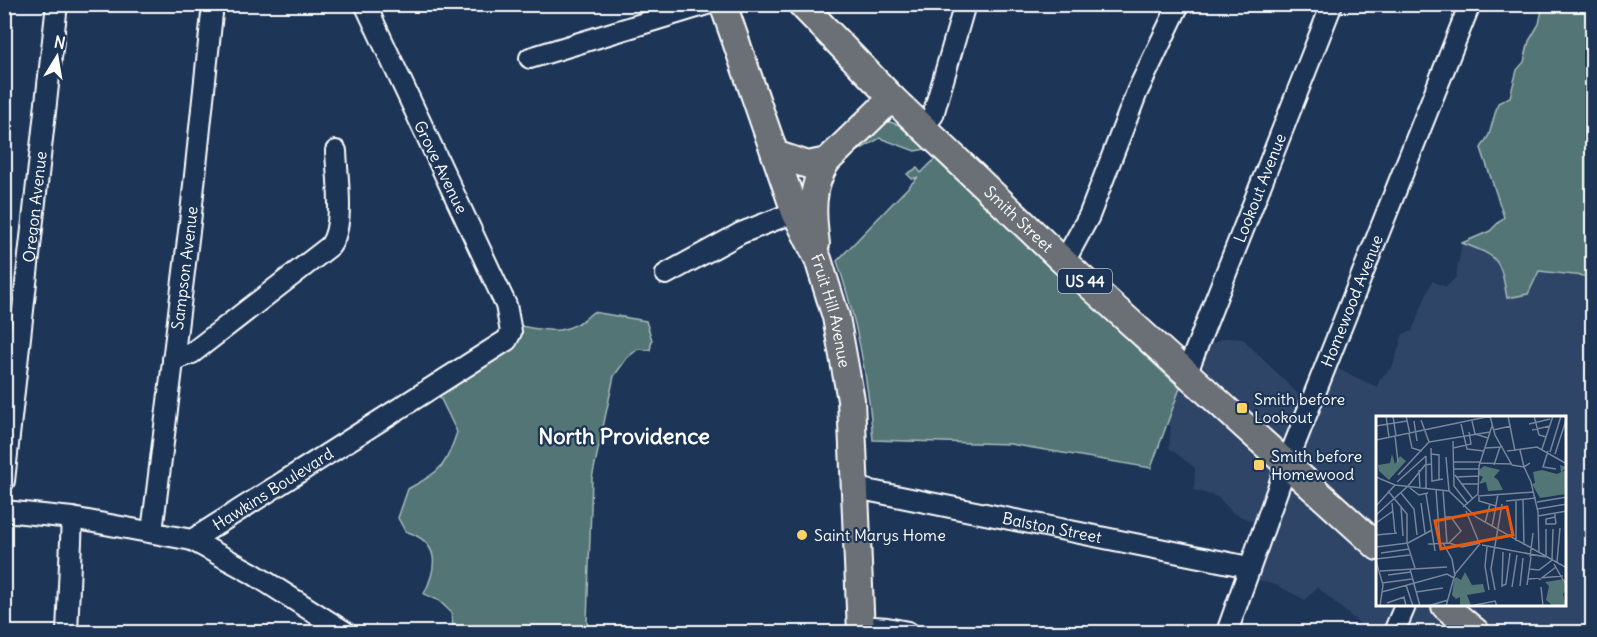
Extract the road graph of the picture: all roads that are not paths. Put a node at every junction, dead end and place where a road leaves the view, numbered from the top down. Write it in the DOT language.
graph roads {
  1 [pos="57,4"];
  2 [pos="213,4"];
  3 [pos="365,4"];
  4 [pos="707,4"];
  5 [pos="723,4"];
  6 [pos="801,4"];
  7 [pos="964,4"];
  8 [pos="1179,4"];
  9 [pos="1332,4"];
  10 [pos="1470,4"];
  11 [pos="530,58"];
  12 [pos="892,98"];
  13 [pos="922,128"];
  14 [pos="336,152"];
  15 [pos="774,154"];
  16 [pos="827,161"];
  17 [pos="795,212"];
  18 [pos="818,259"];
  19 [pos="1064,262"];
  20 [pos="666,274"];
  21 [pos="511,332"];
  22 [pos="172,360"];
  23 [pos="1187,372"];
  24 [pos="1287,463"];
  25 [pos="4,481"];
  26 [pos="856,488"];
  27 [pos="4,511"];
  28 [pos="72,519"];
  29 [pos="152,532"];
  30 [pos="192,540"];
  31 [pos="1376,544"];
  32 [pos="1249,567"];
  33 [pos="1405,607"];
  34 [pos="1446,607"];
  35 [pos="860,629"];
  36 [pos="67,633"];
  37 [pos="345,633"];
  38 [pos="908,633"];
  39 [pos="1227,633"];
  40 [pos="1394,633"];
  41 [pos="1476,633"];
  1 -- 25 [label="street, Oregon Avenue"];
  2 -- 22 [label="street, Sampson Avenue"];
  3 -- 21 [label="street, Grove Avenue"];
  4 -- 11 [label="street"];
  5 -- 15 [label="main road, Fruit Hill Avenue"];
  6 -- 12 [label="main road, Smith Street / US 44"];
  7 -- 13 [label="street"];
  8 -- 19 [label="street"];
  9 -- 23 [label="street, Lookout Avenue"];
  10 -- 24 [label="street, Homewood Avenue"];
  12 -- 13 [label="main road, Smith Street / US 44"];
  12 -- 16 [label="main road"];
  13 -- 19 [label="main road, Smith Street / US 44"];
  14 -- 22 [label="street"];
  15 -- 16 [label="main road"];
  15 -- 17 [label="main road, Fruit Hill Avenue"];
  16 -- 18 [label="main road"];
  17 -- 18 [label="main road, Fruit Hill Avenue"];
  17 -- 20 [label="street"];
  18 -- 26 [label="main road, Fruit Hill Avenue"];
  19 -- 23 [label="main road, Smith Street / US 44"];
  21 -- 30 [label="street, Hawkins Boulevard"];
  22 -- 29 [label="street, Sampson Avenue"];
  23 -- 24 [label="main road, Smith Street / US 44"];
  24 -- 31 [label="main road, Smith Street / US 44"];
  24 -- 32 [label="street, Homewood Avenue"];
  26 -- 32 [label="street, Balston Street"];
  26 -- 35 [label="main road, Fruit Hill Avenue"];
  27 -- 28 [label="street"];
  28 -- 29 [label="street"];
  28 -- 36 [label="street"];
  29 -- 30 [label="street"];
  30 -- 37 [label="street"];
  32 -- 39 [label="street, Homewood Avenue"];
  33 -- 40 [label="street"];
  34 -- 41 [label="main road"];
  35 -- 38 [label="street"];
}
